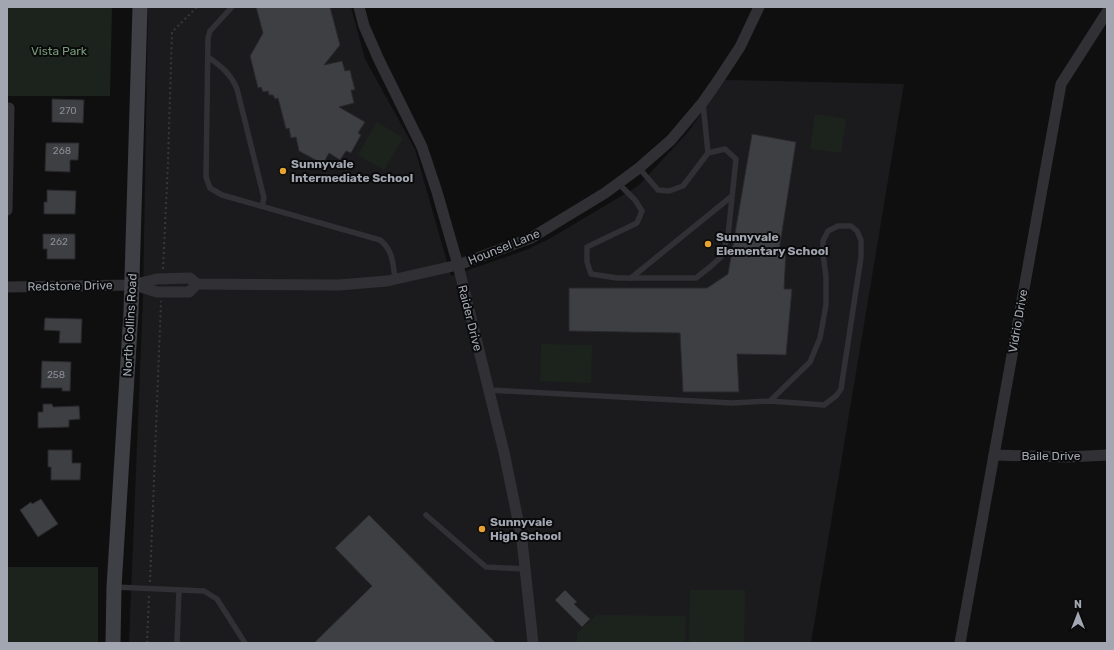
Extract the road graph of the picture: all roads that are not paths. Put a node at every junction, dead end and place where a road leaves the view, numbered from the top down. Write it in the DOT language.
graph roads {
  1 [pos="140,7"];
  2 [pos="232,7"];
  3 [pos="359,7"];
  4 [pos="759,7"];
  5 [pos="1107,12"];
  6 [pos="208,57"];
  7 [pos="703,102"];
  8 [pos="8,108"];
  9 [pos="708,153"];
  10 [pos="639,168"];
  11 [pos="618,183"];
  12 [pos="732,196"];
  13 [pos="7,202"];
  14 [pos="262,206"];
  15 [pos="7,210"];
  16 [pos="458,266"];
  17 [pos="631,278"];
  18 [pos="396,279"];
  19 [pos="197,284"];
  20 [pos="132,285"];
  21 [pos="7,287"];
  22 [pos="488,390"];
  23 [pos="770,401"];
  24 [pos="994,455"];
  25 [pos="1107,455"];
  26 [pos="426,515"];
  27 [pos="525,569"];
  28 [pos="114,587"];
  29 [pos="179,590"];
  30 [pos="113,643"];
  31 [pos="177,643"];
  32 [pos="246,643"];
  33 [pos="533,643"];
  34 [pos="960,643"];
  1 -- 20 [label="street, North Collins Road"];
  2 -- 6 [label="lane"];
  3 -- 16 [label="street, Raider Drive"];
  4 -- 7 [label="street, Hounsel Lane"];
  5 -- 24 [label="street, Vidrio Drive"];
  6 -- 14 [label="lane"];
  6 -- 14 [label="lane"];
  7 -- 9 [label="lane"];
  7 -- 10 [label="street, Hounsel Lane"];
  8 -- 13 [label="street"];
  9 -- 10 [label="lane"];
  9 -- 12 [label="lane"];
  10 -- 11 [label="street, Hounsel Lane"];
  11 -- 16 [label="street, Hounsel Lane"];
  11 -- 17 [label="lane"];
  12 -- 17 [label="lane"];
  12 -- 17 [label="lane"];
  13 -- 15 [label="street"];
  14 -- 18 [label="lane"];
  16 -- 18 [label="street, Hounsel Lane"];
  16 -- 22 [label="street, Raider Drive"];
  18 -- 19 [label="street, Hounsel Lane"];
  19 -- 20 [label="street, Hounsel Lane"];
  19 -- 20 [label="street, Hounsel Lane"];
  20 -- 21 [label="street, Redstone Drive"];
  20 -- 28 [label="street, North Collins Road"];
  22 -- 23 [label="lane"];
  22 -- 27 [label="street, Raider Drive"];
  23 -- 23 [label="lane"];
  24 -- 25 [label="street, Baile Drive"];
  24 -- 34 [label="street, Vidrio Drive"];
  26 -- 27 [label="lane"];
  27 -- 33 [label="street, Raider Drive"];
  28 -- 29 [label="lane"];
  28 -- 30 [label="street, North Collins Road"];
  29 -- 31 [label="lane"];
  29 -- 32 [label="lane"];
}
